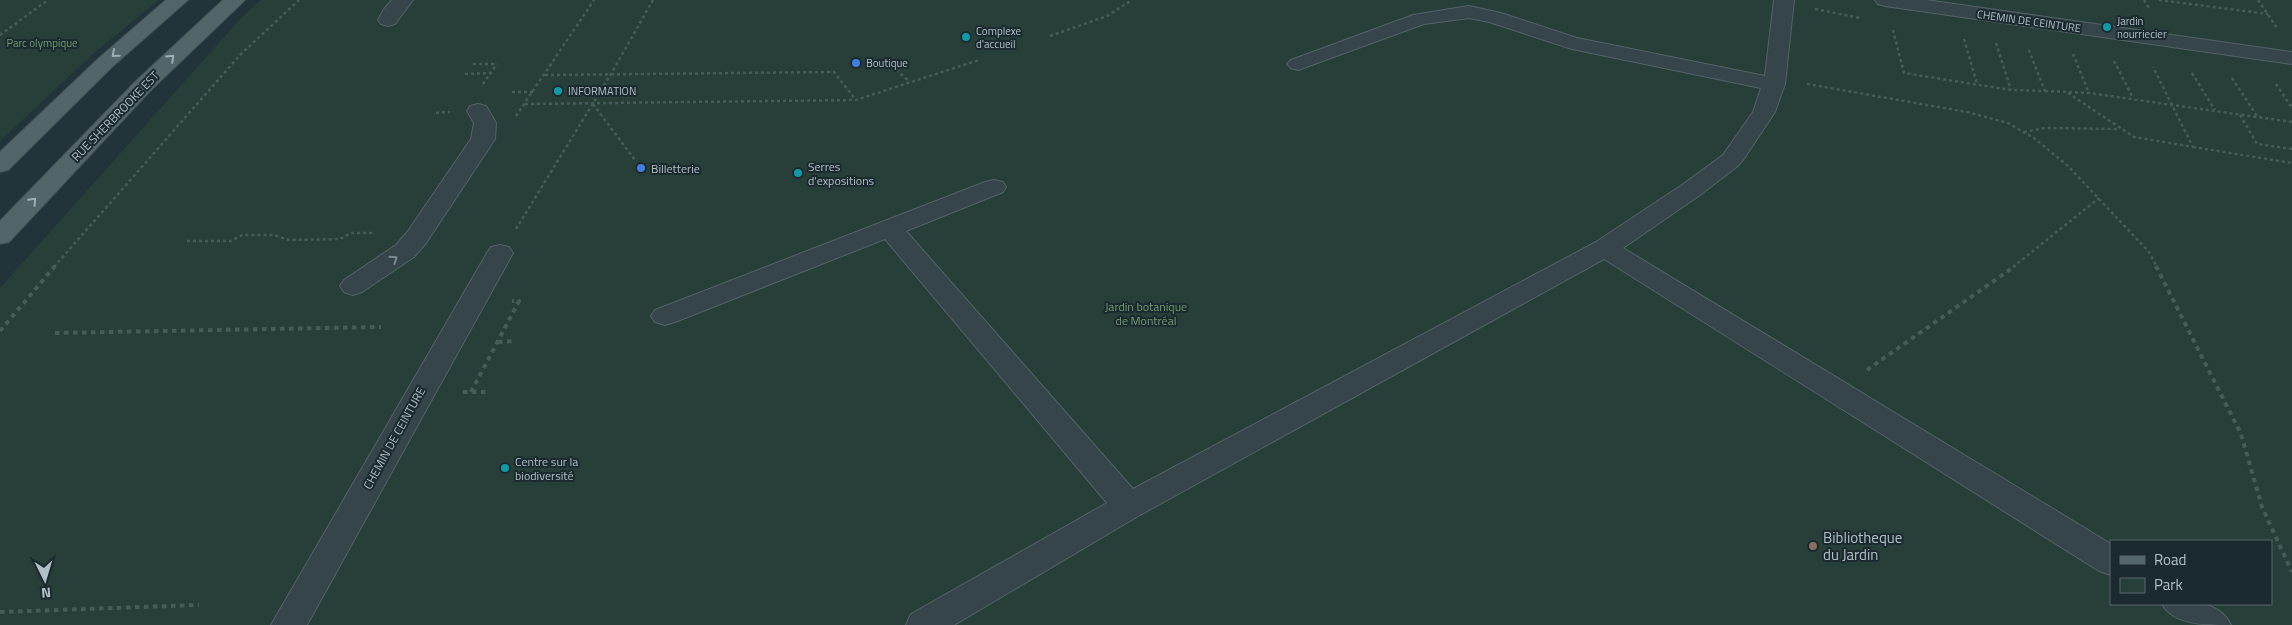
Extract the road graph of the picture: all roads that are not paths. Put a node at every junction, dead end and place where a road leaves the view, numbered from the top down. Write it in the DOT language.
graph roads {
  1 [pos="178,0"];
  2 [pos="234,0"];
  3 [pos="403,0"];
  4 [pos="1784,0"];
  5 [pos="1885,0"];
  6 [pos="388,20"];
  7 [pos="2292,58"];
  8 [pos="1298,64"];
  9 [pos="1774,84"];
  10 [pos="478,111"];
  11 [pos="0,165"];
  12 [pos="994,187"];
  13 [pos="890,228"];
  14 [pos="0,236"];
  15 [pos="1605,248"];
  16 [pos="500,253"];
  17 [pos="353,286"];
  18 [pos="665,316"];
  19 [pos="1129,506"];
  20 [pos="2110,560"];
  21 [pos="2181,605"];
  22 [pos="289,625"];
  23 [pos="924,625"];
  24 [pos="2213,625"];
  1 -- 11 [label="main road, one-way"];
  14 -- 2 [label="main road, RUE SHERBROOKE EST, one-way"];
  3 -- 6 [label="lane"];
  4 -- 9 [label="lane"];
  5 -- 7 [label="lane, CHEMIN DE CEINTURE"];
  8 -- 9 [label="lane"];
  9 -- 15 [label="lane"];
  17 -- 10 [label="lane, one-way"];
  12 -- 13 [label="lane"];
  13 -- 18 [label="lane"];
  13 -- 19 [label="lane"];
  15 -- 19 [label="lane"];
  15 -- 20 [label="lane"];
  16 -- 22 [label="lane, CHEMIN DE CEINTURE"];
  19 -- 23 [label="lane"];
  21 -- 24 [label="lane"];
}
